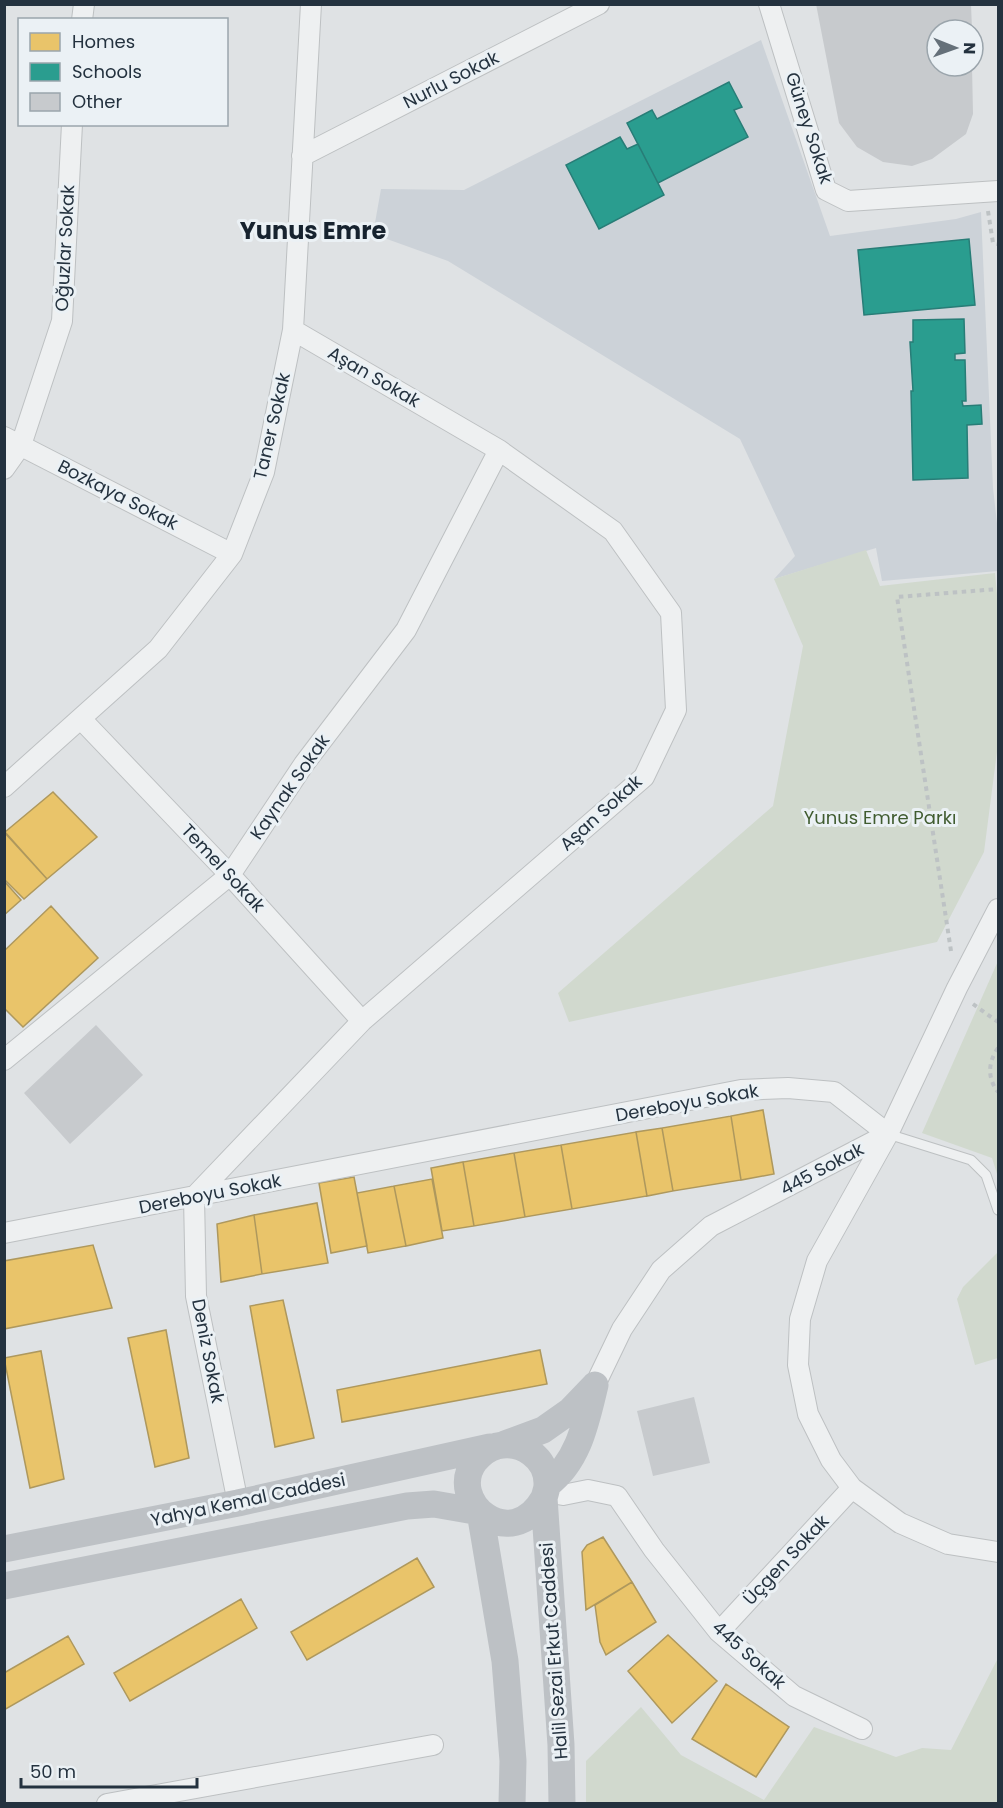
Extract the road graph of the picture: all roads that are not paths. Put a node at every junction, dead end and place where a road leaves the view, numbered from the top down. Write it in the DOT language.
graph roads {
  1 [pos="311,4"];
  2 [pos="599,4"];
  3 [pos="769,4"];
  4 [pos="72,126"];
  5 [pos="302,156"];
  6 [pos="999,191"];
  7 [pos="293,330"];
  8 [pos="13,441"];
  9 [pos="499,450"];
  10 [pos="4,469"];
  11 [pos="232,554"];
  12 [pos="81,719"];
  13 [pos="4,787"];
  14 [pos="230,874"];
  15 [pos="999,909"];
  16 [pos="362,1021"];
  17 [pos="4,1060"];
  18 [pos="888,1134"];
  19 [pos="194,1197"];
  20 [pos="998,1210"];
  21 [pos="4,1233"];
  22 [pos="595,1385"];
  23 [pos="498,1446"];
  24 [pos="852,1488"];
  25 [pos="545,1492"];
  26 [pos="238,1503"];
  27 [pos="480,1512"];
  28 [pos="4,1549"];
  29 [pos="999,1552"];
  30 [pos="4,1586"];
  31 [pos="719,1632"];
  32 [pos="862,1729"];
  33 [pos="433,1744"];
  34 [pos="107,1803"];
  35 [pos="512,1803"];
  36 [pos="562,1803"];
  1 -- 5 [label="street, Taner Sokak"];
  2 -- 5 [label="street, Nurlu Sokak"];
  3 -- 6 [label="street, Güney Sokak"];
  4 -- 8 [label="street, Oğuzlar Sokak"];
  5 -- 7 [label="street, Taner Sokak"];
  7 -- 9 [label="street, Aşan Sokak"];
  7 -- 11 [label="street, Taner Sokak"];
  8 -- 10 [label="street, Oğuzlar Sokak"];
  8 -- 11 [label="street, Bozkaya Sokak"];
  9 -- 14 [label="street, Kaynak Sokak"];
  9 -- 16 [label="street, Aşan Sokak"];
  11 -- 12 [label="street, Taner Sokak"];
  12 -- 13 [label="street, Taner Sokak"];
  12 -- 14 [label="street, Temel Sokak"];
  14 -- 16 [label="street, Temel Sokak"];
  14 -- 17 [label="street, Kaynak Sokak"];
  15 -- 18 [label="street"];
  16 -- 19 [label="street, Aşan Sokak"];
  18 -- 19 [label="street, Dereboyu Sokak"];
  18 -- 20 [label="lane"];
  18 -- 22 [label="street, 445 Sokak"];
  18 -- 24 [label="street"];
  19 -- 21 [label="street, Dereboyu Sokak"];
  19 -- 26 [label="street, Deniz Sokak"];
  22 -- 23 [label="main road, 445 Sokak"];
  22 -- 25 [label="main road, 445 Sokak"];
  23 -- 25 [label="main road, Halil Sezai Erkut Caddesi"];
  23 -- 26 [label="main road, Yahya Kemal Caddesi"];
  23 -- 27 [label="main road"];
  24 -- 29 [label="street"];
  24 -- 31 [label="street, Üçgen Sokak"];
  25 -- 27 [label="main road, Halil Sezai Erkut Caddesi"];
  25 -- 31 [label="street, 445 Sokak"];
  25 -- 36 [label="main road, Halil Sezai Erkut Caddesi"];
  26 -- 28 [label="main road, Yahya Kemal Caddesi"];
  27 -- 30 [label="main road, Yahya Kemal Caddesi"];
  27 -- 35 [label="main road"];
  31 -- 32 [label="street, 445 Sokak"];
  33 -- 34 [label="street"];
}
